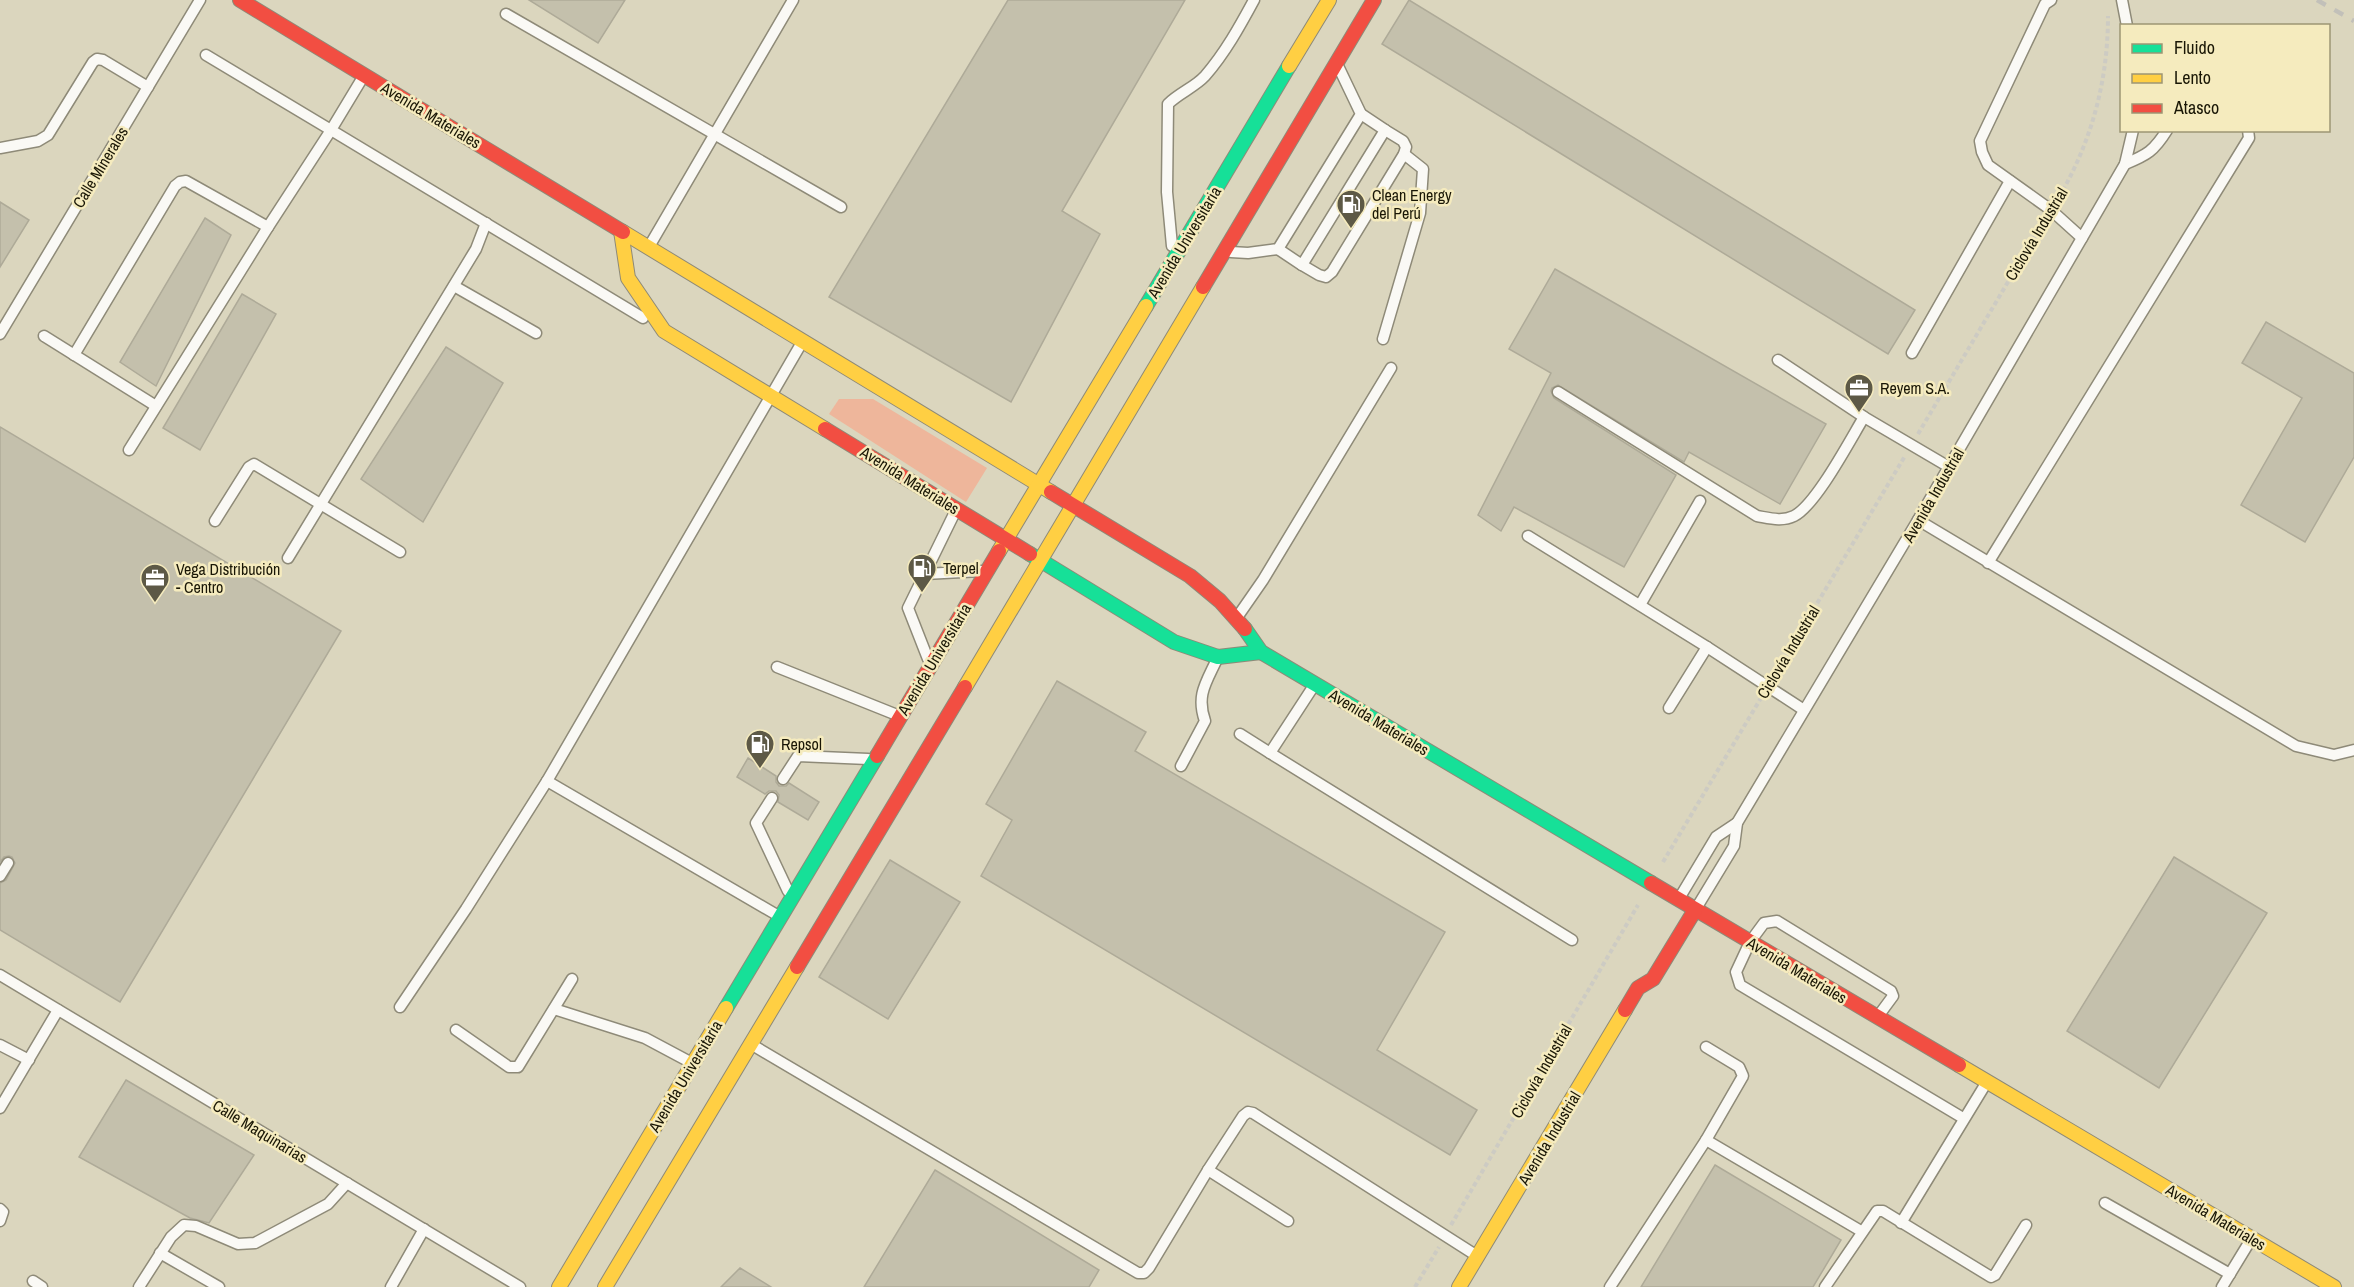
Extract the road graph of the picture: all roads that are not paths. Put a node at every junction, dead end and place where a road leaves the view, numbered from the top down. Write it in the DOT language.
graph roads {
  1 [pos="200,0"];
  2 [pos="240,0"];
  3 [pos="793,0"];
  4 [pos="1254,0"];
  5 [pos="1329,0"];
  6 [pos="1374,0"];
  7 [pos="2051,0"];
  8 [pos="2122,0"];
  9 [pos="506,14"];
  10 [pos="2127,24"];
  11 [pos="206,55"];
  12 [pos="1336,63"];
  13 [pos="364,74"];
  14 [pos="148,87"];
  15 [pos="1361,114"];
  16 [pos="331,130"];
  17 [pos="1385,130"];
  18 [pos="2133,132"];
  19 [pos="2166,132"];
  20 [pos="2248,132"];
  21 [pos="716,134"];
  22 [pos="0,148"];
  23 [pos="1404,154"];
  24 [pos="2125,164"];
  25 [pos="2010,181"];
  26 [pos="841,207"];
  27 [pos="486,223"];
  28 [pos="268,226"];
  29 [pos="621,231"];
  30 [pos="2082,238"];
  31 [pos="648,248"];
  32 [pos="1220,249"];
  33 [pos="1278,249"];
  34 [pos="1172,262"];
  35 [pos="1302,265"];
  36 [pos="454,286"];
  37 [pos="663,331"];
  38 [pos="536,333"];
  39 [pos="0,334"];
  40 [pos="44,336"];
  41 [pos="1383,339"];
  42 [pos="802,341"];
  43 [pos="1912,353"];
  44 [pos="74,356"];
  45 [pos="1778,360"];
  46 [pos="1391,368"];
  47 [pos="1558,392"];
  48 [pos="771,395"];
  49 [pos="156,406"];
  50 [pos="1864,417"];
  51 [pos="129,450"];
  52 [pos="1949,467"];
  53 [pos="1039,485"];
  54 [pos="1700,501"];
  55 [pos="320,505"];
  56 [pos="1073,506"];
  57 [pos="956,509"];
  58 [pos="1918,520"];
  59 [pos="215,521"];
  60 [pos="1528,536"];
  61 [pos="1006,539"];
  62 [pos="400,552"];
  63 [pos="288,558"];
  64 [pos="1041,561"];
  65 [pos="1988,563"];
  66 [pos="987,570"];
  67 [pos="925,574"];
  68 [pos="1640,604"];
  69 [pos="1236,618"];
  70 [pos="1707,647"];
  71 [pos="1261,652"];
  72 [pos="1218,657"];
  73 [pos="930,665"];
  74 [pos="777,666"];
  75 [pos="1315,685"];
  76 [pos="1669,708"];
  77 [pos="1804,710"];
  78 [pos="900,717"];
  79 [pos="1240,734"];
  80 [pos="2354,750"];
  81 [pos="1270,753"];
  82 [pos="875,759"];
  83 [pos="1181,766"];
  84 [pos="783,779"];
  85 [pos="547,781"];
  86 [pos="772,798"];
  87 [pos="1737,823"];
  88 [pos="8,863"];
  89 [pos="0,876"];
  90 [pos="792,898"];
  91 [pos="1675,904"];
  92 [pos="1695,910"];
  93 [pos="780,917"];
  94 [pos="1572,940"];
  95 [pos="1750,942"];
  96 [pos="1805,957"];
  97 [pos="1637,969"];
  98 [pos="0,975"];
  99 [pos="572,979"];
  100 [pos="1638,988"];
  101 [pos="400,1008"];
  102 [pos="554,1009"];
  103 [pos="58,1010"];
  104 [pos="1877,1017"];
  105 [pos="456,1030"];
  106 [pos="0,1045"];
  107 [pos="1706,1047"];
  108 [pos="744,1050"];
  109 [pos="29,1060"];
  110 [pos="693,1064"];
  111 [pos="1987,1082"];
  112 [pos="0,1108"];
  113 [pos="1963,1118"];
  114 [pos="1706,1140"];
  115 [pos="1208,1170"];
  116 [pos="347,1183"];
  117 [pos="2104,1203"];
  118 [pos="0,1209"];
  119 [pos="0,1221"];
  120 [pos="1288,1221"];
  121 [pos="1900,1223"];
  122 [pos="2026,1225"];
  123 [pos="424,1229"];
  124 [pos="1862,1231"];
  125 [pos="2251,1238"];
  126 [pos="160,1253"];
  127 [pos="1478,1256"];
  128 [pos="2230,1274"];
  129 [pos="139,1287"];
  130 [pos="219,1287"];
  131 [pos="391,1287"];
  132 [pos="520,1287"];
  133 [pos="559,1287"];
  134 [pos="605,1287"];
  135 [pos="1459,1287"];
  136 [pos="1610,1287"];
  137 [pos="1825,1287"];
  138 [pos="2222,1287"];
  139 [pos="2334,1287"];
  1 -- 14 [label="lane, Calle Minerales"];
  2 -- 13 [label="street, Avenida Materiales"];
  3 -- 21 [label="lane"];
  4 -- 34 [label="lane"];
  5 -- 34 [label="street, Avenida Universitaria"];
  6 -- 12 [label="street"];
  7 -- 25 [label="lane"];
  8 -- 10 [label="lane"];
  9 -- 21 [label="lane"];
  11 -- 16 [label="lane"];
  12 -- 15 [label="lane"];
  12 -- 32 [label="street"];
  13 -- 16 [label="lane"];
  13 -- 29 [label="street, Avenida Materiales"];
  14 -- 22 [label="lane"];
  14 -- 39 [label="lane, Calle Minerales"];
  15 -- 17 [label="lane"];
  15 -- 33 [label="lane"];
  16 -- 27 [label="lane"];
  16 -- 28 [label="lane"];
  17 -- 23 [label="lane"];
  17 -- 35 [label="lane"];
  18 -- 24 [label="lane, Avenida Industrial"];
  19 -- 24 [label="lane"];
  20 -- 65 [label="lane"];
  21 -- 26 [label="lane"];
  21 -- 31 [label="lane"];
  23 -- 35 [label="lane"];
  23 -- 41 [label="lane"];
  24 -- 30 [label="lane, Avenida Industrial"];
  25 -- 30 [label="lane"];
  25 -- 43 [label="lane"];
  27 -- 36 [label="lane"];
  27 -- 37 [label="lane"];
  28 -- 44 [label="lane"];
  28 -- 49 [label="lane"];
  29 -- 31 [label="street, Avenida Materiales"];
  29 -- 37 [label="street, Avenida Materiales"];
  30 -- 52 [label="lane, Avenida Industrial"];
  31 -- 42 [label="street, Avenida Materiales"];
  32 -- 33 [label="lane"];
  32 -- 56 [label="street"];
  33 -- 35 [label="lane"];
  34 -- 53 [label="street, Avenida Universitaria"];
  36 -- 38 [label="lane"];
  36 -- 55 [label="lane"];
  37 -- 48 [label="street, Avenida Materiales"];
  40 -- 44 [label="lane"];
  42 -- 48 [label="lane"];
  42 -- 53 [label="street, Avenida Materiales"];
  44 -- 49 [label="lane"];
  45 -- 50 [label="lane"];
  46 -- 69 [label="lane"];
  47 -- 50 [label="lane"];
  48 -- 57 [label="street, Avenida Materiales"];
  48 -- 85 [label="lane"];
  49 -- 51 [label="lane"];
  50 -- 52 [label="lane"];
  52 -- 58 [label="lane, Avenida Industrial"];
  53 -- 56 [label="street, Avenida Materiales"];
  53 -- 61 [label="street, Avenida Universitaria"];
  54 -- 68 [label="lane"];
  55 -- 59 [label="lane"];
  55 -- 62 [label="lane"];
  55 -- 63 [label="lane"];
  56 -- 64 [label="street"];
  56 -- 69 [label="street, Avenida Materiales"];
  57 -- 61 [label="street, Avenida Materiales"];
  57 -- 67 [label="lane"];
  58 -- 65 [label="lane"];
  58 -- 77 [label="lane, Avenida Industrial"];
  60 -- 68 [label="lane"];
  61 -- 64 [label="street, Avenida Materiales"];
  61 -- 66 [label="street, Avenida Universitaria"];
  64 -- 72 [label="street, Avenida Materiales"];
  64 -- 108 [label="street"];
  65 -- 80 [label="lane"];
  66 -- 67 [label="lane"];
  66 -- 73 [label="street, Avenida Universitaria"];
  67 -- 73 [label="lane"];
  68 -- 70 [label="lane"];
  69 -- 71 [label="street, Avenida Materiales"];
  70 -- 76 [label="lane"];
  70 -- 77 [label="lane"];
  71 -- 72 [label="street, Avenida Materiales"];
  71 -- 75 [label="street, Avenida Materiales"];
  72 -- 83 [label="lane"];
  73 -- 78 [label="street, Avenida Universitaria"];
  74 -- 78 [label="lane"];
  75 -- 81 [label="lane"];
  75 -- 91 [label="street, Avenida Materiales"];
  77 -- 87 [label="lane, Avenida Industrial"];
  78 -- 82 [label="street, Avenida Universitaria"];
  79 -- 81 [label="lane"];
  81 -- 94 [label="lane"];
  82 -- 84 [label="lane"];
  82 -- 90 [label="street, Avenida Universitaria"];
  85 -- 93 [label="lane"];
  85 -- 101 [label="lane"];
  86 -- 90 [label="lane"];
  87 -- 91 [label="lane, Avenida Industrial"];
  87 -- 92 [label="lane, Avenida Industrial"];
  88 -- 89 [label="lane"];
  90 -- 93 [label="street, Avenida Universitaria"];
  91 -- 92 [label="street, Avenida Materiales"];
  92 -- 95 [label="street, Avenida Materiales"];
  92 -- 100 [label="street, Avenida Industrial"];
  93 -- 110 [label="street, Avenida Universitaria"];
  95 -- 96 [label="street, Avenida Materiales"];
  95 -- 96 [label="lane"];
  95 -- 113 [label="lane"];
  96 -- 104 [label="street, Avenida Materiales"];
  96 -- 104 [label="lane"];
  97 -- 100 [label="street"];
  98 -- 103 [label="lane, Calle Maquinarias"];
  99 -- 102 [label="lane"];
  100 -- 127 [label="street, Avenida Industrial"];
  102 -- 105 [label="lane"];
  102 -- 110 [label="lane"];
  103 -- 109 [label="lane"];
  103 -- 116 [label="lane, Calle Maquinarias"];
  104 -- 111 [label="street, Avenida Materiales"];
  106 -- 109 [label="lane"];
  107 -- 114 [label="lane"];
  108 -- 115 [label="lane"];
  108 -- 134 [label="street"];
  109 -- 112 [label="lane"];
  110 -- 133 [label="street, Avenida Universitaria"];
  111 -- 113 [label="lane"];
  111 -- 125 [label="street, Avenida Materiales"];
  113 -- 121 [label="lane"];
  114 -- 124 [label="lane"];
  114 -- 136 [label="lane"];
  115 -- 120 [label="lane"];
  115 -- 127 [label="lane"];
  116 -- 123 [label="lane, Calle Maquinarias"];
  116 -- 126 [label="lane"];
  117 -- 128 [label="lane"];
  118 -- 119 [label="lane"];
  121 -- 122 [label="lane"];
  121 -- 124 [label="lane"];
  123 -- 131 [label="lane"];
  123 -- 132 [label="lane, Calle Maquinarias"];
  124 -- 137 [label="lane"];
  125 -- 128 [label="lane"];
  125 -- 139 [label="street, Avenida Materiales"];
  126 -- 129 [label="lane"];
  126 -- 130 [label="lane"];
  127 -- 135 [label="street, Avenida Industrial"];
  128 -- 138 [label="lane"];
}
